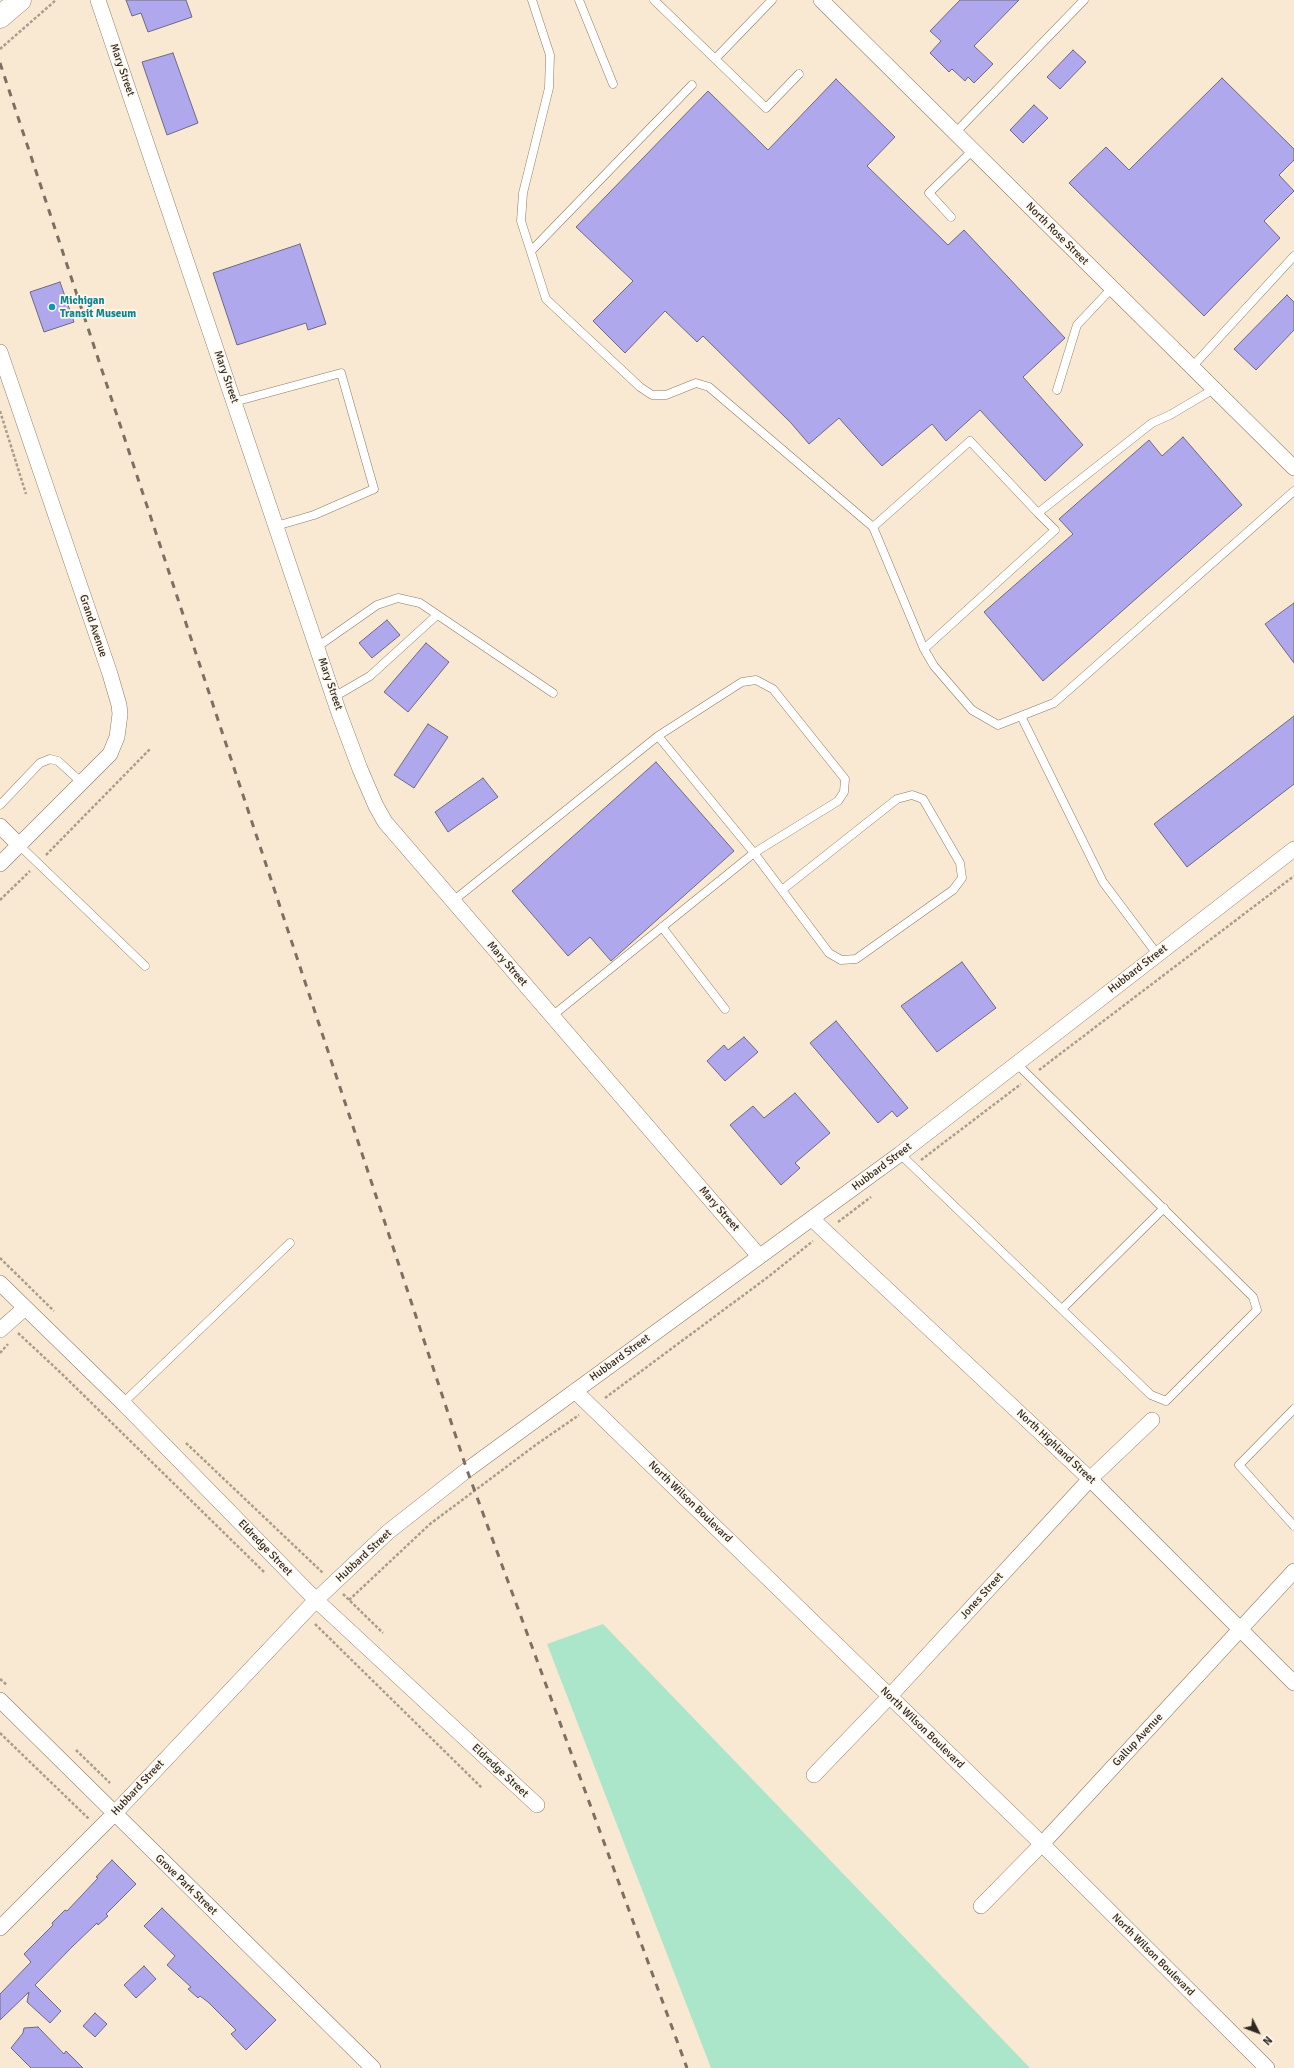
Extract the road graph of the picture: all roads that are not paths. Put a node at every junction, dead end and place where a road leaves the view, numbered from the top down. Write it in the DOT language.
graph roads {
  1 [pos="20,0"];
  2 [pos="98,0"];
  3 [pos="532,0"];
  4 [pos="579,0"];
  5 [pos="654,0"];
  6 [pos="772,0"];
  7 [pos="821,0"];
  8 [pos="1084,0"];
  9 [pos="0,17"];
  10 [pos="715,59"];
  11 [pos="799,74"];
  12 [pos="613,84"];
  13 [pos="692,85"];
  14 [pos="955,132"];
  15 [pos="973,150"];
  16 [pos="951,217"];
  17 [pos="531,252"];
  18 [pos="1294,256"];
  19 [pos="1112,288"];
  20 [pos="0,352"];
  21 [pos="1192,367"];
  22 [pos="1214,389"];
  23 [pos="1057,390"];
  24 [pos="234,402"];
  25 [pos="1294,468"];
  26 [pos="1294,491"];
  27 [pos="1038,513"];
  28 [pos="276,526"];
  29 [pos="873,527"];
  30 [pos="437,615"];
  31 [pos="317,647"];
  32 [pos="924,649"];
  33 [pos="553,693"];
  34 [pos="334,697"];
  35 [pos="1021,716"];
  36 [pos="658,736"];
  37 [pos="82,783"];
  38 [pos="0,804"];
  39 [pos="0,826"];
  40 [pos="19,845"];
  41 [pos="1294,849"];
  42 [pos="754,853"];
  43 [pos="0,864"];
  44 [pos="782,890"];
  45 [pos="453,901"];
  46 [pos="662,927"];
  47 [pos="1157,954"];
  48 [pos="145,966"];
  49 [pos="725,1009"];
  50 [pos="552,1016"];
  51 [pos="1017,1064"];
  52 [pos="900,1154"];
  53 [pos="1164,1208"];
  54 [pos="812,1219"];
  55 [pos="290,1243"];
  56 [pos="759,1256"];
  57 [pos="0,1283"];
  58 [pos="25,1308"];
  59 [pos="1062,1309"];
  60 [pos="3,1327"];
  61 [pos="575,1391"];
  62 [pos="123,1403"];
  63 [pos="1294,1409"];
  64 [pos="1152,1420"];
  65 [pos="1090,1479"];
  66 [pos="1294,1526"];
  67 [pos="1294,1571"];
  68 [pos="316,1600"];
  69 [pos="1241,1628"];
  70 [pos="1294,1683"];
  71 [pos="890,1696"];
  72 [pos="0,1700"];
  73 [pos="814,1775"];
  74 [pos="537,1805"];
  75 [pos="114,1814"];
  76 [pos="1042,1844"];
  77 [pos="981,1906"];
  78 [pos="0,1928"];
  79 [pos="373,2068"];
  80 [pos="1266,2068"];
  1 -- 9 [label="main road"];
  2 -- 24 [label="street, Mary Street"];
  3 -- 17 [label="lane"];
  4 -- 12 [label="lane"];
  5 -- 10 [label="lane"];
  6 -- 10 [label="lane"];
  7 -- 14 [label="street, North Rose Street"];
  8 -- 14 [label="lane"];
  10 -- 11 [label="lane"];
  13 -- 17 [label="lane"];
  14 -- 15 [label="street, North Rose Street"];
  15 -- 16 [label="lane"];
  15 -- 19 [label="street, North Rose Street"];
  17 -- 29 [label="lane"];
  18 -- 21 [label="lane"];
  19 -- 21 [label="street, North Rose Street"];
  19 -- 23 [label="lane"];
  20 -- 37 [label="street, Grand Avenue"];
  21 -- 22 [label="street, North Rose Street"];
  22 -- 25 [label="street, North Rose Street"];
  22 -- 27 [label="lane"];
  24 -- 28 [label="street, Mary Street"];
  24 -- 28 [label="lane"];
  26 -- 35 [label="lane"];
  27 -- 29 [label="lane"];
  27 -- 32 [label="lane"];
  28 -- 31 [label="street, Mary Street"];
  29 -- 32 [label="lane"];
  30 -- 31 [label="lane"];
  30 -- 33 [label="lane"];
  30 -- 34 [label="lane"];
  31 -- 34 [label="street, Mary Street"];
  32 -- 35 [label="lane"];
  34 -- 45 [label="street, Mary Street"];
  35 -- 47 [label="lane"];
  36 -- 42 [label="lane"];
  36 -- 42 [label="lane"];
  36 -- 45 [label="lane"];
  37 -- 38 [label="lane"];
  37 -- 40 [label="street, Grand Avenue"];
  39 -- 40 [label="street"];
  40 -- 43 [label="street, Grand Avenue"];
  40 -- 48 [label="lane"];
  41 -- 47 [label="street, Hubbard Street"];
  42 -- 44 [label="lane"];
  42 -- 46 [label="lane"];
  44 -- 44 [label="lane"];
  45 -- 50 [label="street, Mary Street"];
  46 -- 49 [label="lane"];
  46 -- 50 [label="lane"];
  47 -- 51 [label="street, Hubbard Street"];
  50 -- 56 [label="street, Mary Street"];
  51 -- 52 [label="street, Hubbard Street"];
  51 -- 53 [label="lane"];
  52 -- 54 [label="street, Hubbard Street"];
  52 -- 59 [label="lane"];
  53 -- 59 [label="lane"];
  53 -- 59 [label="lane"];
  54 -- 56 [label="street, Hubbard Street"];
  54 -- 65 [label="street, North Highland Street"];
  55 -- 62 [label="lane"];
  56 -- 61 [label="street, Hubbard Street"];
  57 -- 58 [label="street, Eldredge Street"];
  58 -- 60 [label="street"];
  58 -- 62 [label="street, Eldredge Street"];
  61 -- 68 [label="street, Hubbard Street"];
  61 -- 71 [label="street, North Wilson Boulevard"];
  62 -- 68 [label="street, Eldredge Street"];
  63 -- 66 [label="lane"];
  64 -- 65 [label="street, Jones Street"];
  65 -- 69 [label="street, North Highland Street"];
  65 -- 71 [label="street, Jones Street"];
  67 -- 69 [label="street, Gallup Avenue"];
  68 -- 74 [label="street, Eldredge Street"];
  68 -- 75 [label="street, Hubbard Street"];
  69 -- 70 [label="street, North Highland Street"];
  69 -- 76 [label="street, Gallup Avenue"];
  71 -- 73 [label="street, Jones Street"];
  71 -- 76 [label="street, North Wilson Boulevard"];
  72 -- 75 [label="street, Grove Park Street"];
  75 -- 78 [label="street, Hubbard Street"];
  75 -- 79 [label="street, Grove Park Street"];
  76 -- 77 [label="street, Gallup Avenue"];
  76 -- 80 [label="street, North Wilson Boulevard"];
}
